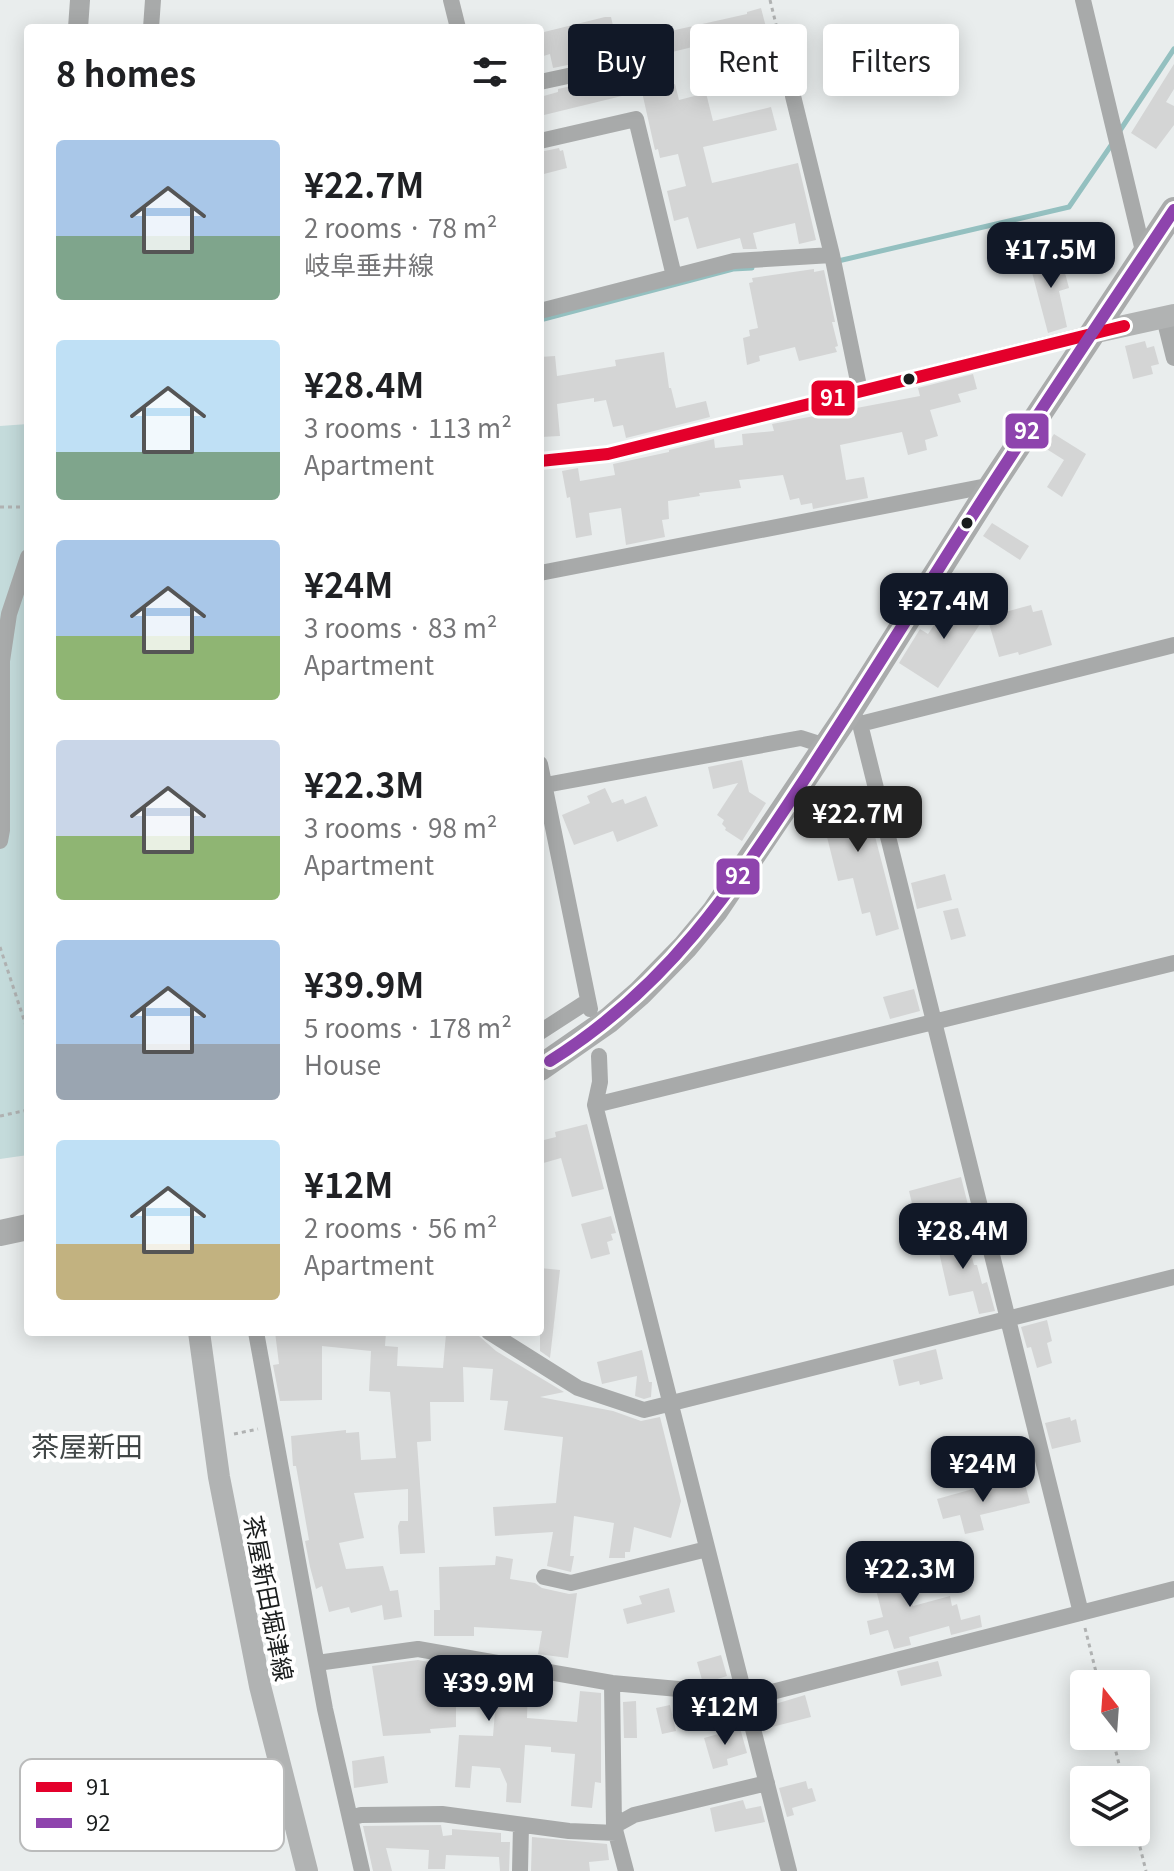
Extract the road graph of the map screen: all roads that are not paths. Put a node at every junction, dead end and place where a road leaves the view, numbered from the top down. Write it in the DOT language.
graph roads {
  1 [pos="80,0"];
  2 [pos="153,0"];
  3 [pos="451,0"];
  4 [pos="1083,0"];
  5 [pos="78,24"];
  6 [pos="151,24"];
  7 [pos="457,24"];
  8 [pos="568,76"];
  9 [pos="544,81"];
  10 [pos="793,96"];
  11 [pos="544,140"];
  12 [pos="1174,210"];
  13 [pos="832,255"];
  14 [pos="1144,255"];
  15 [pos="674,276"];
  16 [pos="544,310"];
  17 [pos="1169,317"];
  18 [pos="1092,333"];
  19 [pos="1174,358"];
  20 [pos="860,391"];
  21 [pos="544,461"];
  22 [pos="992,485"];
  23 [pos="24,569"];
  24 [pos="544,572"];
  25 [pos="1174,645"];
  26 [pos="854,718"];
  27 [pos="826,746"];
  28 [pos="544,786"];
  29 [pos="544,795"];
  30 [pos="0,841"];
  31 [pos="1174,963"];
  32 [pos="933,1022"];
  33 [pos="544,1030"];
  34 [pos="599,1056"];
  35 [pos="544,1065"];
  36 [pos="595,1105"];
  37 [pos="24,1228"];
  38 [pos="0,1233"];
  39 [pos="1174,1277"];
  40 [pos="1009,1318"];
  41 [pos="200,1336"];
  42 [pos="257,1336"];
  43 [pos="495,1336"];
  44 [pos="670,1405"];
  45 [pos="707,1549"];
  46 [pos="544,1577"];
  47 [pos="1174,1589"];
  48 [pos="1081,1613"];
  49 [pos="317,1663"];
  50 [pos="612,1683"];
  51 [pos="744,1696"];
  52 [pos="279,1759"];
  53 [pos="284,1780"];
  54 [pos="767,1783"];
  55 [pos="350,1818"];
  56 [pos="521,1825"];
  57 [pos="615,1830"];
  58 [pos="307,1871"];
  59 [pos="362,1871"];
  60 [pos="520,1871"];
  61 [pos="626,1871"];
  62 [pos="789,1871"];
  1 -- 5 [label="street"];
  2 -- 6 [label="street"];
  3 -- 7 [label="street"];
  4 -- 14 [label="street"];
  8 -- 9 [label="street"];
  10 -- 13 [label="street"];
  11 -- 15 [label="street"];
  12 -- 14 [label="main road"];
  13 -- 15 [label="street"];
  13 -- 20 [label="street"];
  14 -- 18 [label="main road"];
  15 -- 16 [label="street"];
  17 -- 18 [label="main road"];
  17 -- 19 [label="street"];
  18 -- 20 [label="street"];
  18 -- 22 [label="main road"];
  20 -- 21 [label="street"];
  22 -- 24 [label="street"];
  22 -- 26 [label="main road"];
  23 -- 30 [label="street"];
  25 -- 26 [label="street"];
  26 -- 27 [label="main road"];
  26 -- 32 [label="street"];
  27 -- 28 [label="street"];
  27 -- 35 [label="main road"];
  29 -- 33 [label="street"];
  31 -- 32 [label="street"];
  32 -- 36 [label="street"];
  32 -- 40 [label="street"];
  34 -- 36 [label="street"];
  36 -- 44 [label="street"];
  37 -- 38 [label="main road"];
  39 -- 40 [label="street"];
  40 -- 44 [label="street"];
  40 -- 48 [label="street"];
  41 -- 52 [label="main road, 茶屋新田堀津線"];
  42 -- 49 [label="street"];
  43 -- 44 [label="street"];
  44 -- 45 [label="street"];
  45 -- 46 [label="street"];
  45 -- 51 [label="street"];
  47 -- 48 [label="street"];
  48 -- 51 [label="street"];
  49 -- 50 [label="street"];
  49 -- 55 [label="street"];
  50 -- 51 [label="street"];
  50 -- 57 [label="street"];
  51 -- 54 [label="street"];
  53 -- 58 [label="main road, 茶屋新田堀津線"];
  54 -- 57 [label="street"];
  54 -- 62 [label="street"];
  55 -- 56 [label="street"];
  55 -- 59 [label="street"];
  56 -- 57 [label="street"];
  56 -- 60 [label="street"];
  57 -- 61 [label="street"];
}
